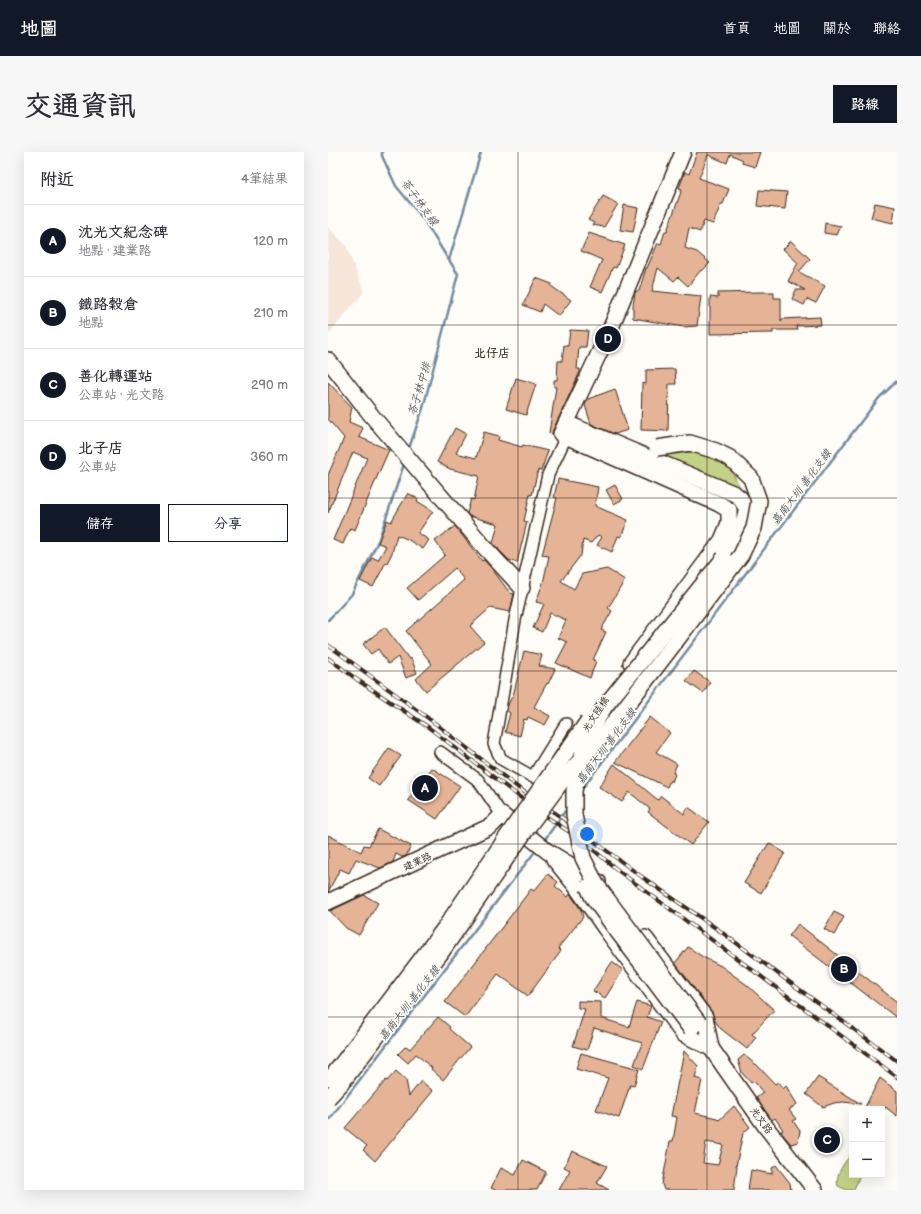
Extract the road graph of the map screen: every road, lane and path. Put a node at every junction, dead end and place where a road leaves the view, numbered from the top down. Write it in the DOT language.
graph roads {
  1 [pos="683,152"];
  2 [pos="328,360"];
  3 [pos="563,428"];
  4 [pos="629,450"];
  5 [pos="522,588"];
  6 [pos="592,715"];
  7 [pos="566,724"];
  8 [pos="440,752"];
  9 [pos="502,815"];
  10 [pos="547,851"];
  11 [pos="583,872"];
  12 [pos="575,885"];
  13 [pos="328,902"];
  14 [pos="695,1026"];
  15 [pos="711,1048"];
  16 [pos="330,1080"];
  17 [pos="328,1098"];
  18 [pos="815,1190"];
  1 -- 3 [label="street"];
  2 -- 5 [label="street"];
  3 -- 4 [label="street, 光文陸橋"];
  3 -- 5 [label="street"];
  3 -- 6 [label="street, 光文陸橋"];
  4 -- 14 [label="street, 光文陸橋, bridge"];
  4 -- 17 [label="street, bridge"];
  5 -- 7 [label="street"];
  6 -- 14 [label="street, 光文陸橋, bridge"];
  6 -- 16 [label="street, bridge"];
  8 -- 9 [label="street"];
  9 -- 10 [label="street"];
  9 -- 13 [label="street, 建業路"];
  10 -- 11 [label="street"];
  10 -- 12 [label="street"];
  11 -- 12 [label="street"];
  11 -- 15 [label="street"];
  12 -- 15 [label="street"];
  14 -- 15 [label="street"];
  15 -- 18 [label="street, 光文路"];
}
